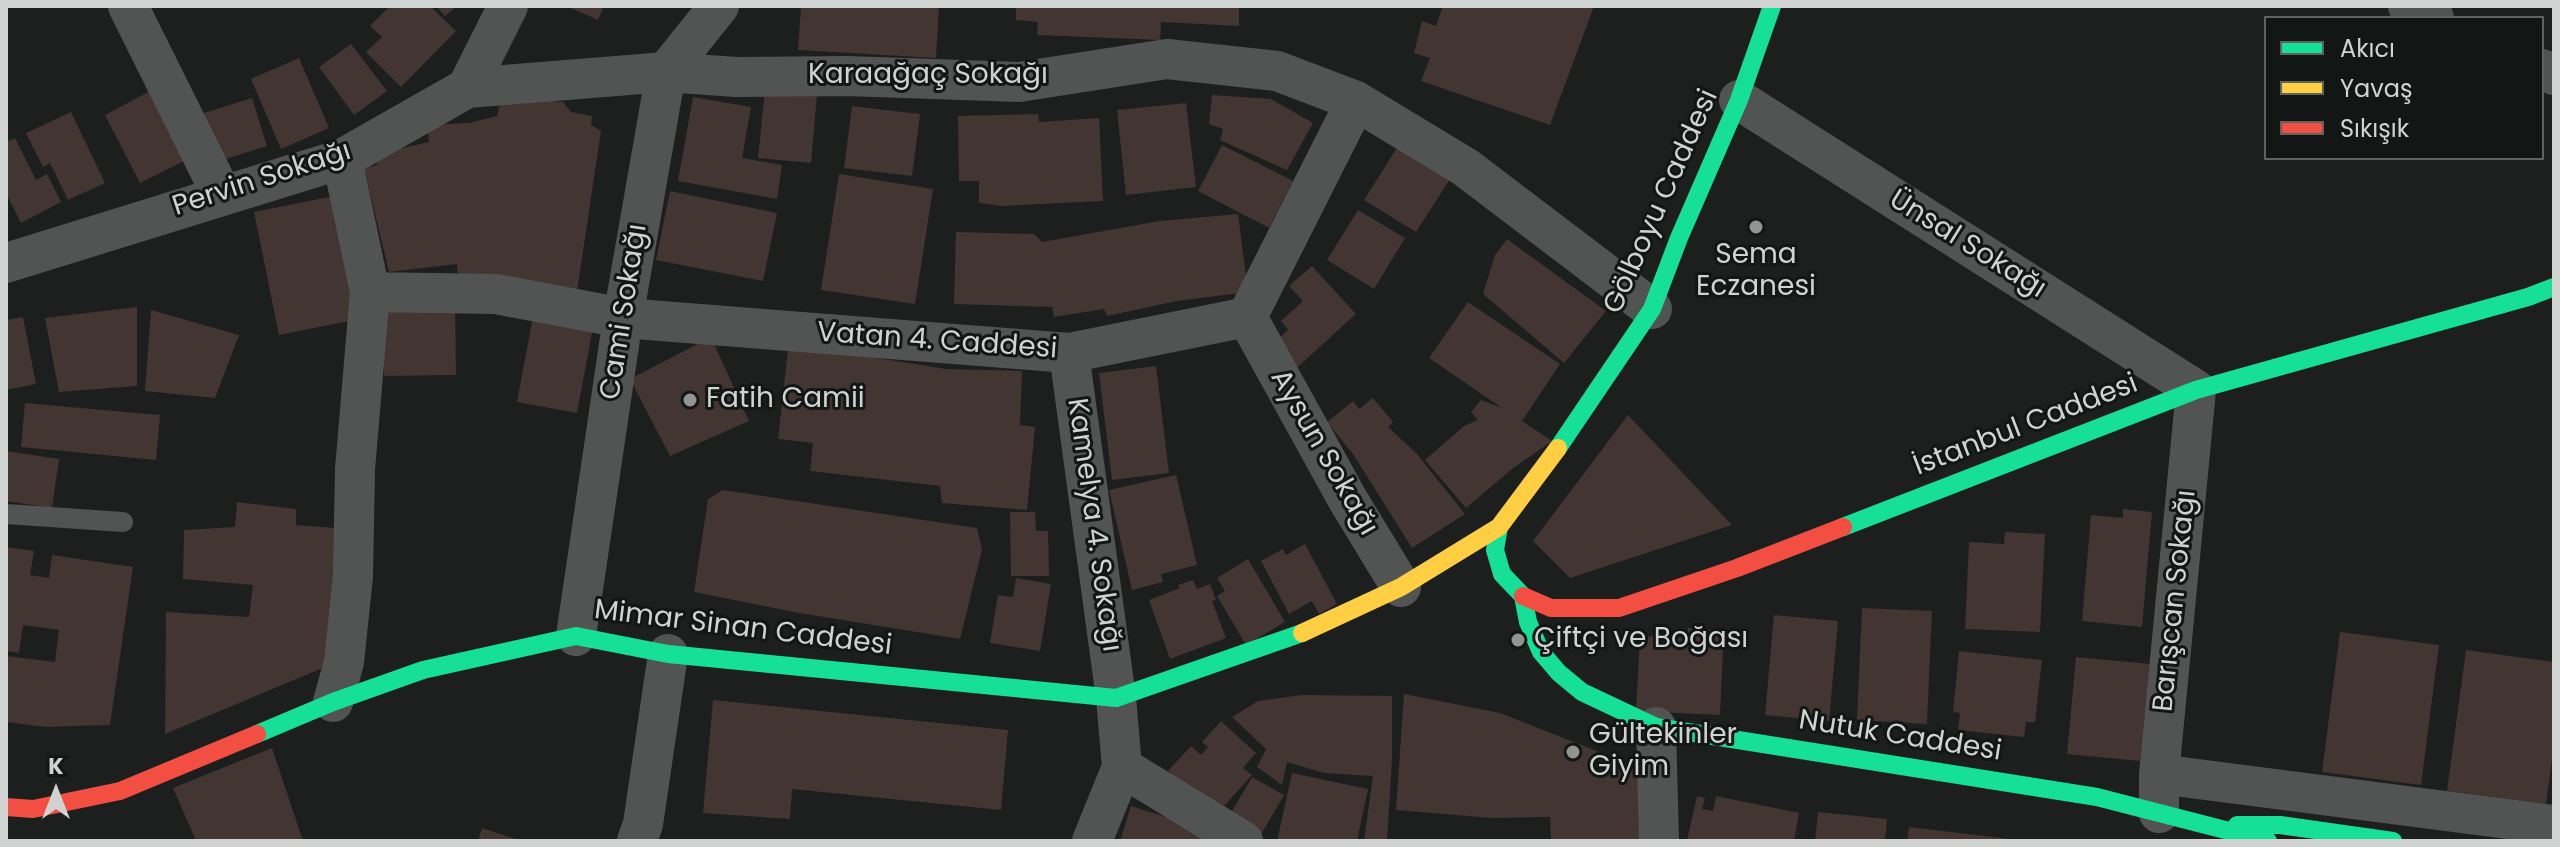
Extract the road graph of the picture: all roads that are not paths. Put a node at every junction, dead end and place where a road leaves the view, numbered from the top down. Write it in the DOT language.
graph roads {
  1 [pos="128,6"];
  2 [pos="508,6"];
  3 [pos="719,6"];
  4 [pos="1772,6"];
  5 [pos="2408,6"];
  6 [pos="2430,16"];
  7 [pos="666,72"];
  8 [pos="467,88"];
  9 [pos="1739,100"];
  10 [pos="1356,101"];
  11 [pos="342,159"];
  12 [pos="222,195"];
  13 [pos="6,263"];
  14 [pos="370,292"];
  15 [pos="2545,296"];
  16 [pos="1652,309"];
  17 [pos="1247,317"];
  18 [pos="623,318"];
  19 [pos="1069,353"];
  20 [pos="2196,390"];
  21 [pos="6,514"];
  22 [pos="123,522"];
  23 [pos="1499,527"];
  24 [pos="1401,587"];
  25 [pos="1523,596"];
  26 [pos="576,636"];
  27 [pos="668,654"];
  28 [pos="1116,698"];
  29 [pos="333,702"];
  30 [pos="1656,727"];
  31 [pos="1122,767"];
  32 [pos="2159,793"];
  33 [pos="6,807"];
  34 [pos="2554,825"];
  35 [pos="2214,833"];
  36 [pos="637,841"];
  37 [pos="1092,841"];
  38 [pos="1243,841"];
  39 [pos="1659,841"];
  40 [pos="2268,841"];
  41 [pos="2393,841"];
  1 -- 12 [label="street"];
  2 -- 8 [label="street"];
  3 -- 7 [label="street, Cami Sokağı"];
  4 -- 9 [label="main road, Gölboyu Caddesi"];
  5 -- 6 [label="street"];
  7 -- 8 [label="street, Karaağaç Sokağı"];
  7 -- 10 [label="street, Karaağaç Sokağı"];
  7 -- 18 [label="street, Cami Sokağı"];
  8 -- 11 [label="street, Pervin Sokağı"];
  9 -- 16 [label="main road, Gölboyu Caddesi"];
  9 -- 20 [label="street, Ünsal Sokağı"];
  10 -- 16 [label="street, Karaağaç Sokağı"];
  10 -- 17 [label="street"];
  11 -- 12 [label="street, Pervin Sokağı"];
  11 -- 14 [label="street"];
  12 -- 13 [label="street, Pervin Sokağı"];
  14 -- 18 [label="street, Vatan 4. Caddesi"];
  14 -- 29 [label="street"];
  15 -- 20 [label="main road, İstanbul Caddesi"];
  16 -- 23 [label="main road, Gölboyu Caddesi"];
  17 -- 19 [label="street, Vatan 4. Caddesi"];
  17 -- 24 [label="street, Aysun Sokağı"];
  18 -- 19 [label="street, Vatan 4. Caddesi"];
  18 -- 26 [label="street, Cami Sokağı"];
  19 -- 28 [label="street, Kamelya 4. Sokağı"];
  20 -- 25 [label="main road, İstanbul Caddesi"];
  20 -- 32 [label="street, Barışcan Sokağı"];
  21 -- 22 [label="lane"];
  23 -- 24 [label="main road"];
  23 -- 25 [label="main road"];
  24 -- 28 [label="main road"];
  25 -- 30 [label="main road, Nutuk Caddesi"];
  26 -- 27 [label="main road, Mimar Sinan Caddesi"];
  26 -- 29 [label="main road, Mimar Sinan Caddesi"];
  27 -- 28 [label="main road, Mimar Sinan Caddesi"];
  27 -- 36 [label="street"];
  28 -- 31 [label="street, Kamelya 4. Sokağı"];
  29 -- 33 [label="main road, Mimar Sinan Caddesi"];
  30 -- 32 [label="main road, Nutuk Caddesi"];
  30 -- 39 [label="street"];
  31 -- 37 [label="street"];
  31 -- 38 [label="street"];
  32 -- 34 [label="street"];
  32 -- 35 [label="main road, Nutuk Caddesi"];
  35 -- 40 [label="main road, Nutuk Caddesi"];
  35 -- 41 [label="main road, Nutuk Caddesi"];
}
